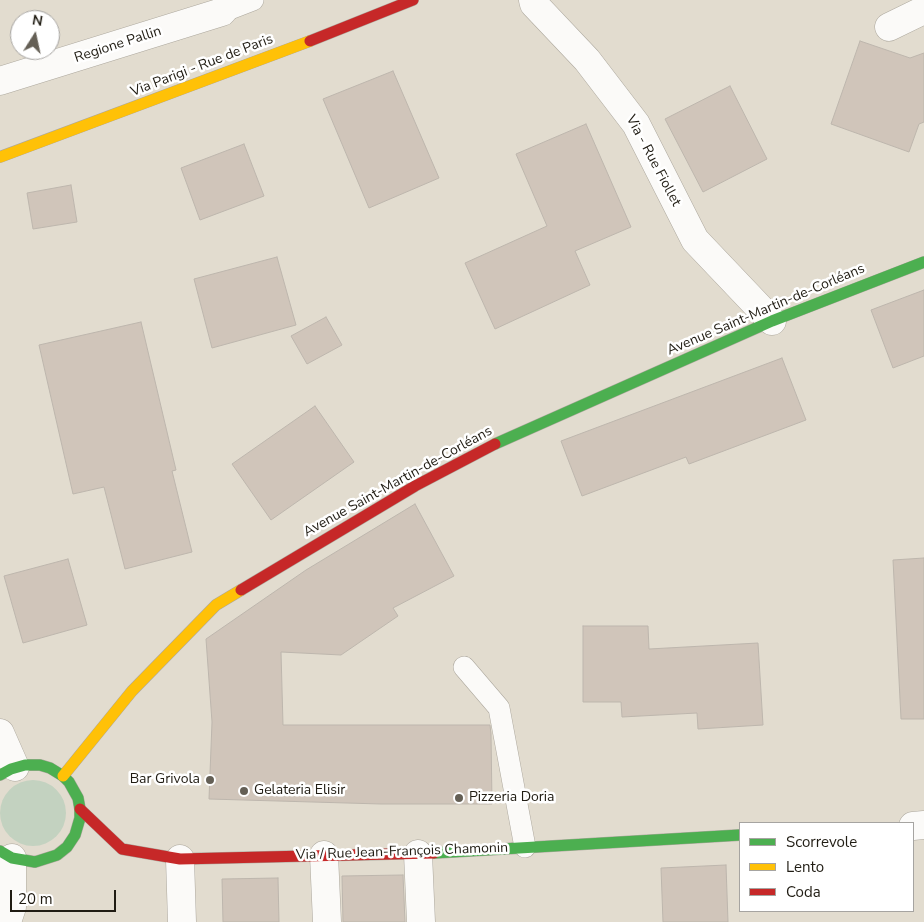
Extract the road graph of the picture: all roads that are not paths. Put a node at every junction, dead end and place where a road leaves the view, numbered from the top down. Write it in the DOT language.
graph roads {
  1 [pos="253,0"];
  2 [pos="413,0"];
  3 [pos="532,0"];
  4 [pos="226,6"];
  5 [pos="924,10"];
  6 [pos="890,27"];
  7 [pos="0,81"];
  8 [pos="0,157"];
  9 [pos="924,262"];
  10 [pos="772,321"];
  11 [pos="464,667"];
  12 [pos="0,733"];
  13 [pos="8,771"];
  14 [pos="63,776"];
  15 [pos="80,809"];
  16 [pos="739,836"];
  17 [pos="525,847"];
  18 [pos="418,854"];
  19 [pos="6,855"];
  20 [pos="324,856"];
  21 [pos="180,859"];
  22 [pos="7,922"];
  23 [pos="182,922"];
  24 [pos="327,922"];
  25 [pos="421,922"];
  1 -- 4 [label="lane"];
  2 -- 8 [label="street, Via Parigi - Rue de Paris"];
  3 -- 10 [label="street, Via - Rue Fiollet"];
  4 -- 7 [label="street, Regione Pallin"];
  5 -- 6 [label="street"];
  9 -- 10 [label="street, Avenue Saint-Martin-de-Corléans"];
  10 -- 14 [label="street, Avenue Saint-Martin-de-Corléans"];
  11 -- 17 [label="lane"];
  12 -- 13 [label="street"];
  13 -- 14 [label="street"];
  14 -- 15 [label="street"];
  15 -- 19 [label="street"];
  15 -- 21 [label="street, Via / Rue Jean-François Chamonin"];
  16 -- 17 [label="street, Via / Rue Jean-François Chamonin"];
  17 -- 18 [label="street, Via / Rue Jean-François Chamonin"];
  18 -- 20 [label="street, Via / Rue Jean-François Chamonin"];
  18 -- 25 [label="street"];
  19 -- 22 [label="street"];
  20 -- 21 [label="street, Via / Rue Jean-François Chamonin"];
  20 -- 24 [label="street"];
  21 -- 23 [label="street"];
}
